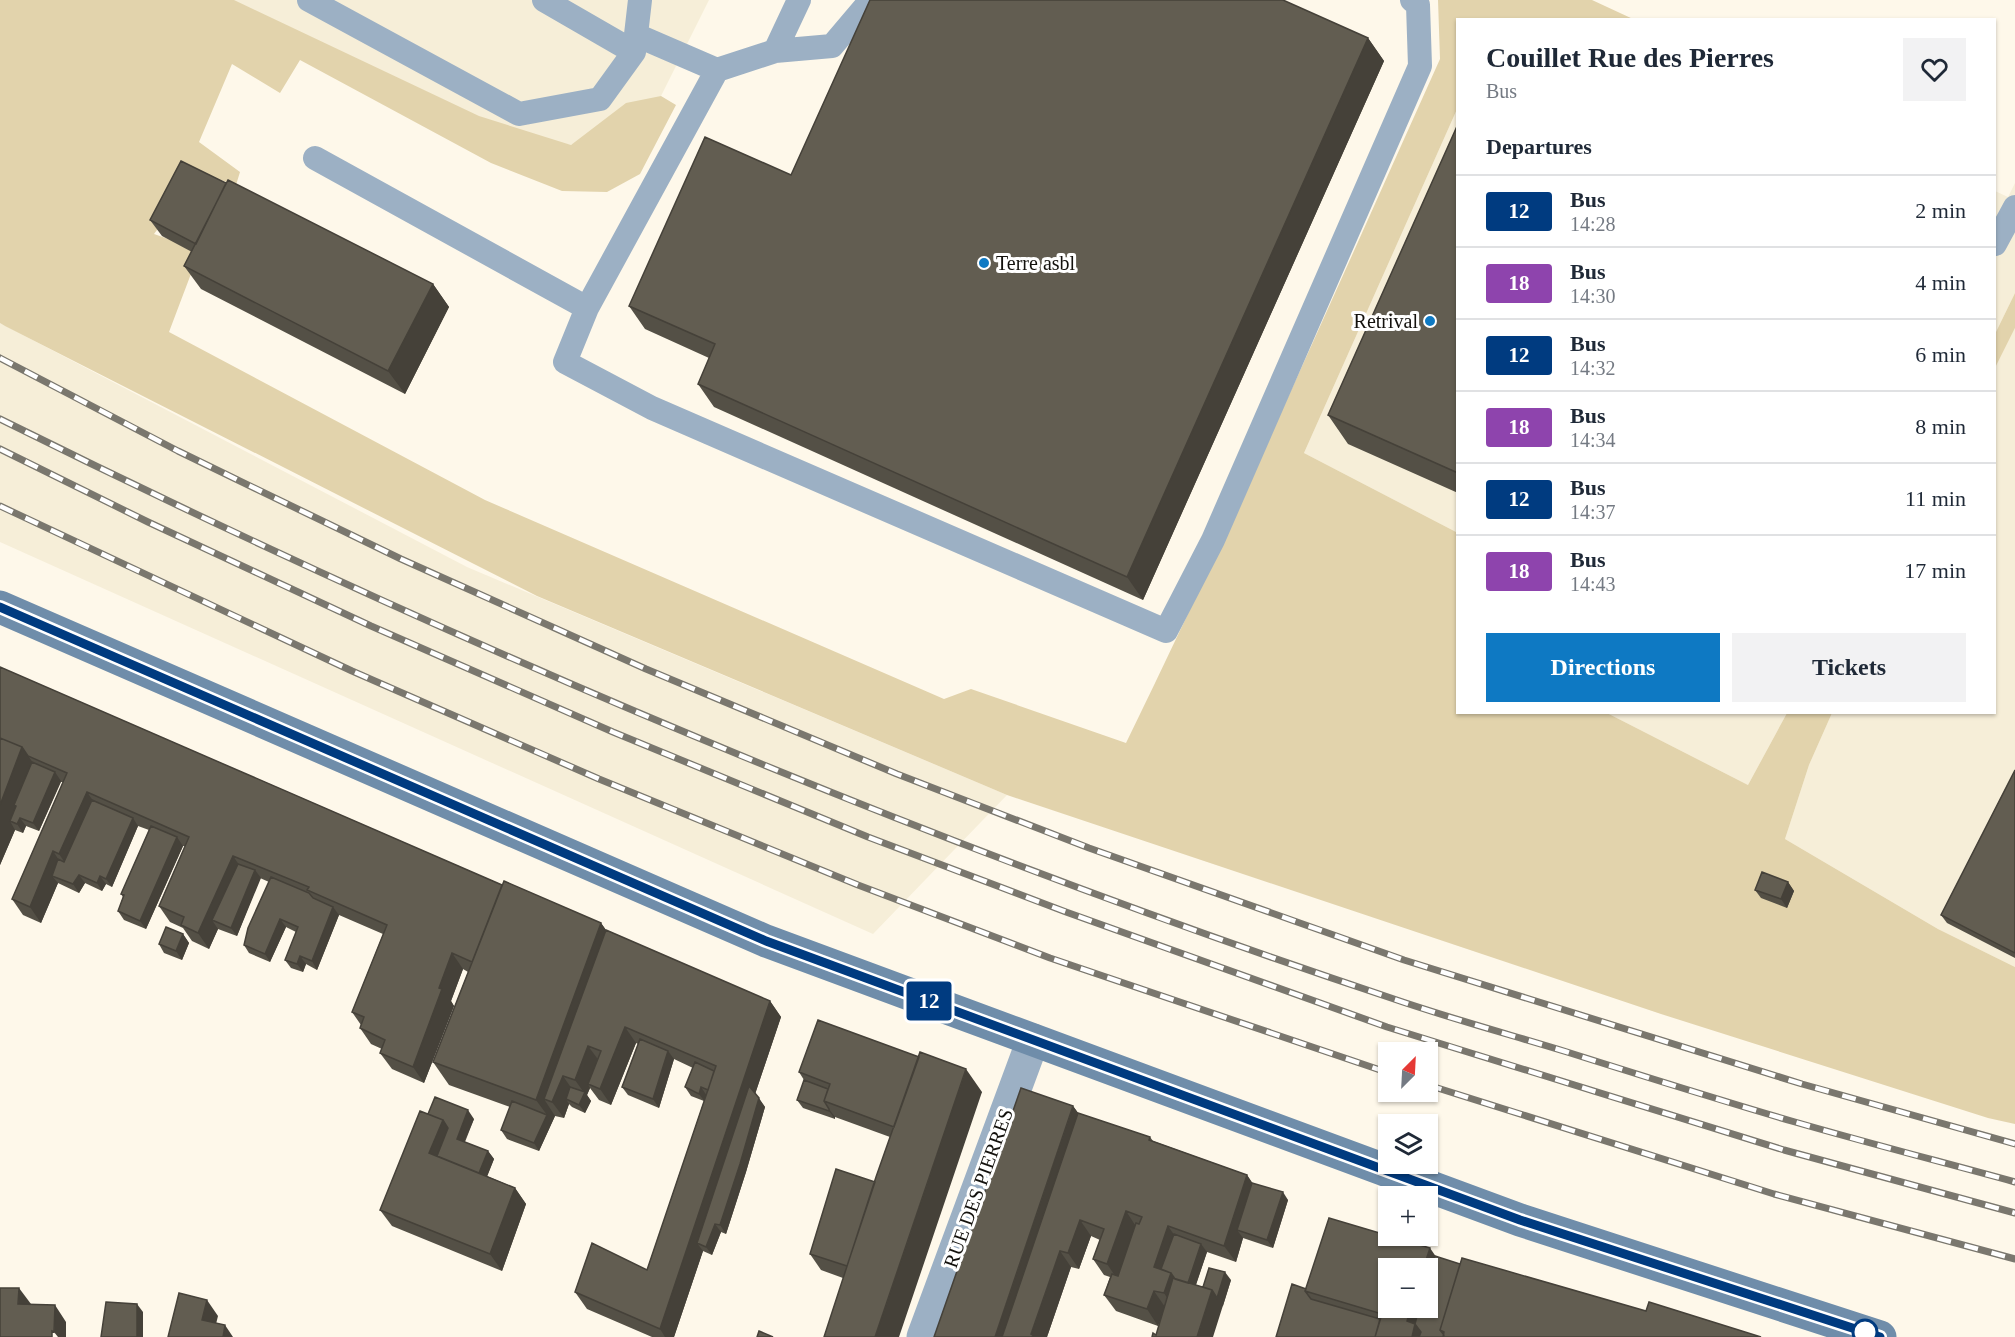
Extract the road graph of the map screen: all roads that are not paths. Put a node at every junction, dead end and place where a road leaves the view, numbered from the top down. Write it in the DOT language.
graph roads {
  1 [pos="309,0"];
  2 [pos="544,0"];
  3 [pos="640,0"];
  4 [pos="799,0"];
  5 [pos="871,0"];
  6 [pos="1412,0"];
  7 [pos="635,43"];
  8 [pos="775,51"];
  9 [pos="717,70"];
  10 [pos="315,158"];
  11 [pos="2015,207"];
  12 [pos="1996,242"];
  13 [pos="587,308"];
  14 [pos="0,607"];
  15 [pos="1033,1040"];
  16 [pos="922,1337"];
  17 [pos="1880,1337"];
  1 -- 7 [label="lane"];
  2 -- 7 [label="lane"];
  3 -- 7 [label="lane"];
  4 -- 8 [label="lane"];
  5 -- 8 [label="lane"];
  6 -- 13 [label="lane"];
  7 -- 9 [label="lane"];
  8 -- 9 [label="lane"];
  9 -- 13 [label="lane"];
  10 -- 13 [label="lane"];
  11 -- 12 [label="lane"];
  14 -- 15 [label="main road"];
  15 -- 16 [label="street, RUE DES PIERRES"];
  15 -- 17 [label="main road"];
}
